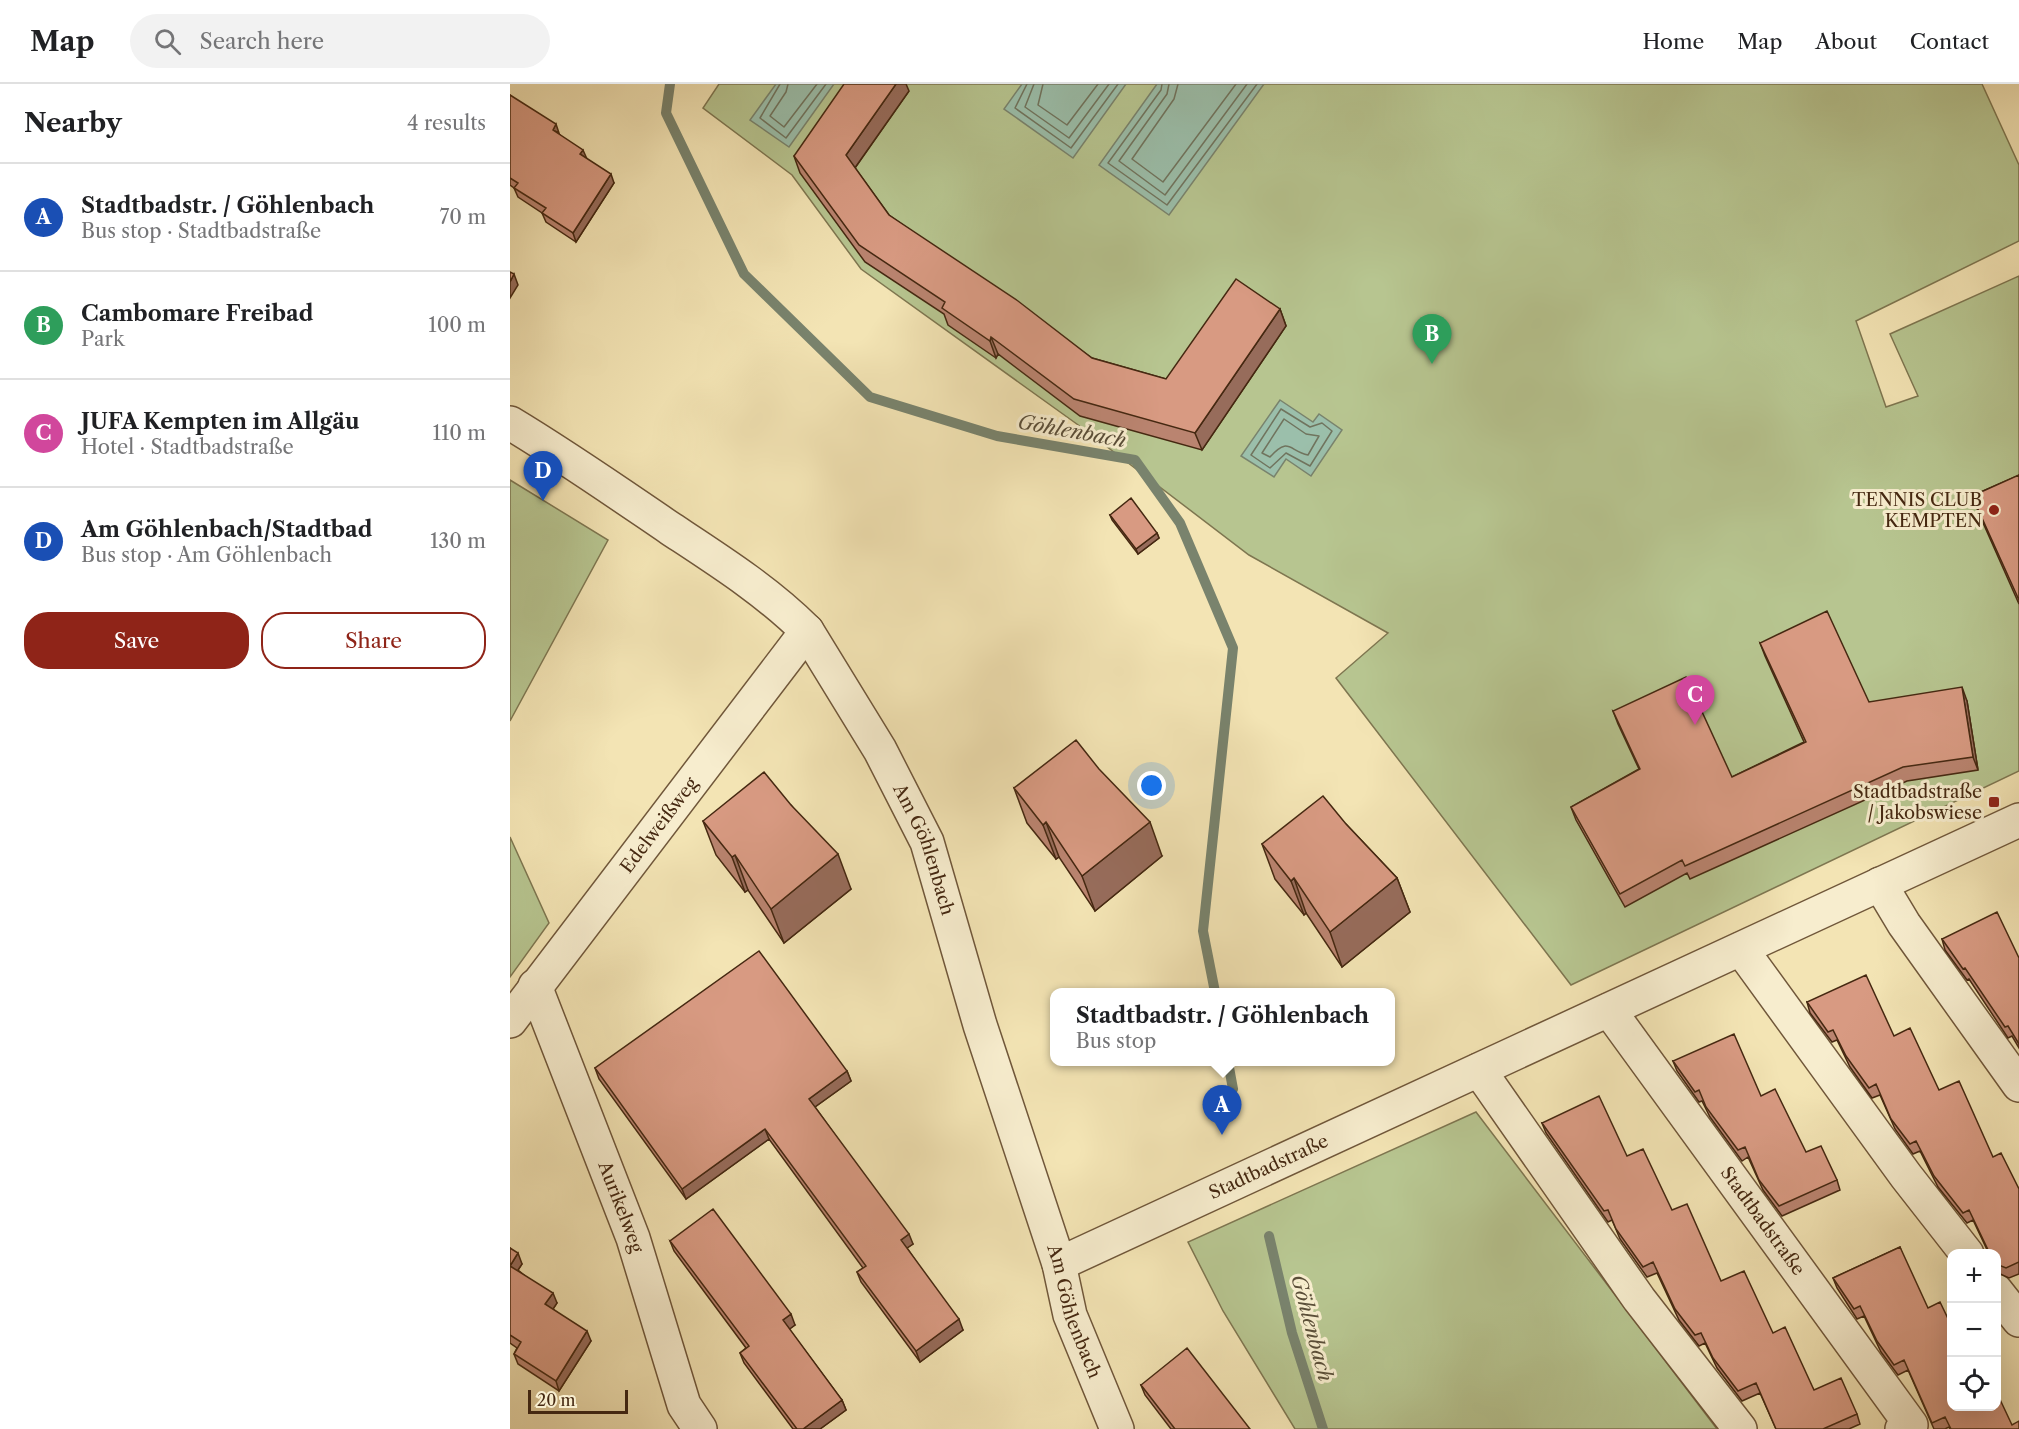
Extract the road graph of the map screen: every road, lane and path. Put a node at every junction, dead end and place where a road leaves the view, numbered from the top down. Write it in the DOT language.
graph roads {
  1 [pos="510,423"];
  2 [pos="807,631"];
  3 [pos="2019,820"];
  4 [pos="1880,884"];
  5 [pos="1741,949"];
  6 [pos="535,986"];
  7 [pos="1609,1010"];
  8 [pos="510,1021"];
  9 [pos="1479,1070"];
  10 [pos="2019,1085"];
  11 [pos="1963,1249"];
  12 [pos="1059,1264"];
  13 [pos="2001,1297"];
  14 [pos="2019,1320"];
  15 [pos="700,1429"];
  16 [pos="1118,1429"];
  17 [pos="1740,1429"];
  18 [pos="1902,1429"];
  1 -- 2 [label="street, Am Göhlenbach"];
  2 -- 6 [label="street, Edelweißweg"];
  2 -- 12 [label="street, Am Göhlenbach"];
  3 -- 4 [label="street, Stadtbadstraße"];
  4 -- 5 [label="street, Stadtbadstraße"];
  4 -- 10 [label="street"];
  5 -- 7 [label="street, Stadtbadstraße"];
  5 -- 11 [label="street"];
  6 -- 8 [label="street, Edelweißweg"];
  6 -- 15 [label="street, Aurikelweg"];
  7 -- 9 [label="street, Stadtbadstraße"];
  7 -- 18 [label="street, Stadtbadstraße"];
  9 -- 12 [label="street, Stadtbadstraße"];
  9 -- 17 [label="street"];
  12 -- 16 [label="street, Am Göhlenbach"];
  13 -- 14 [label="street"];
}
